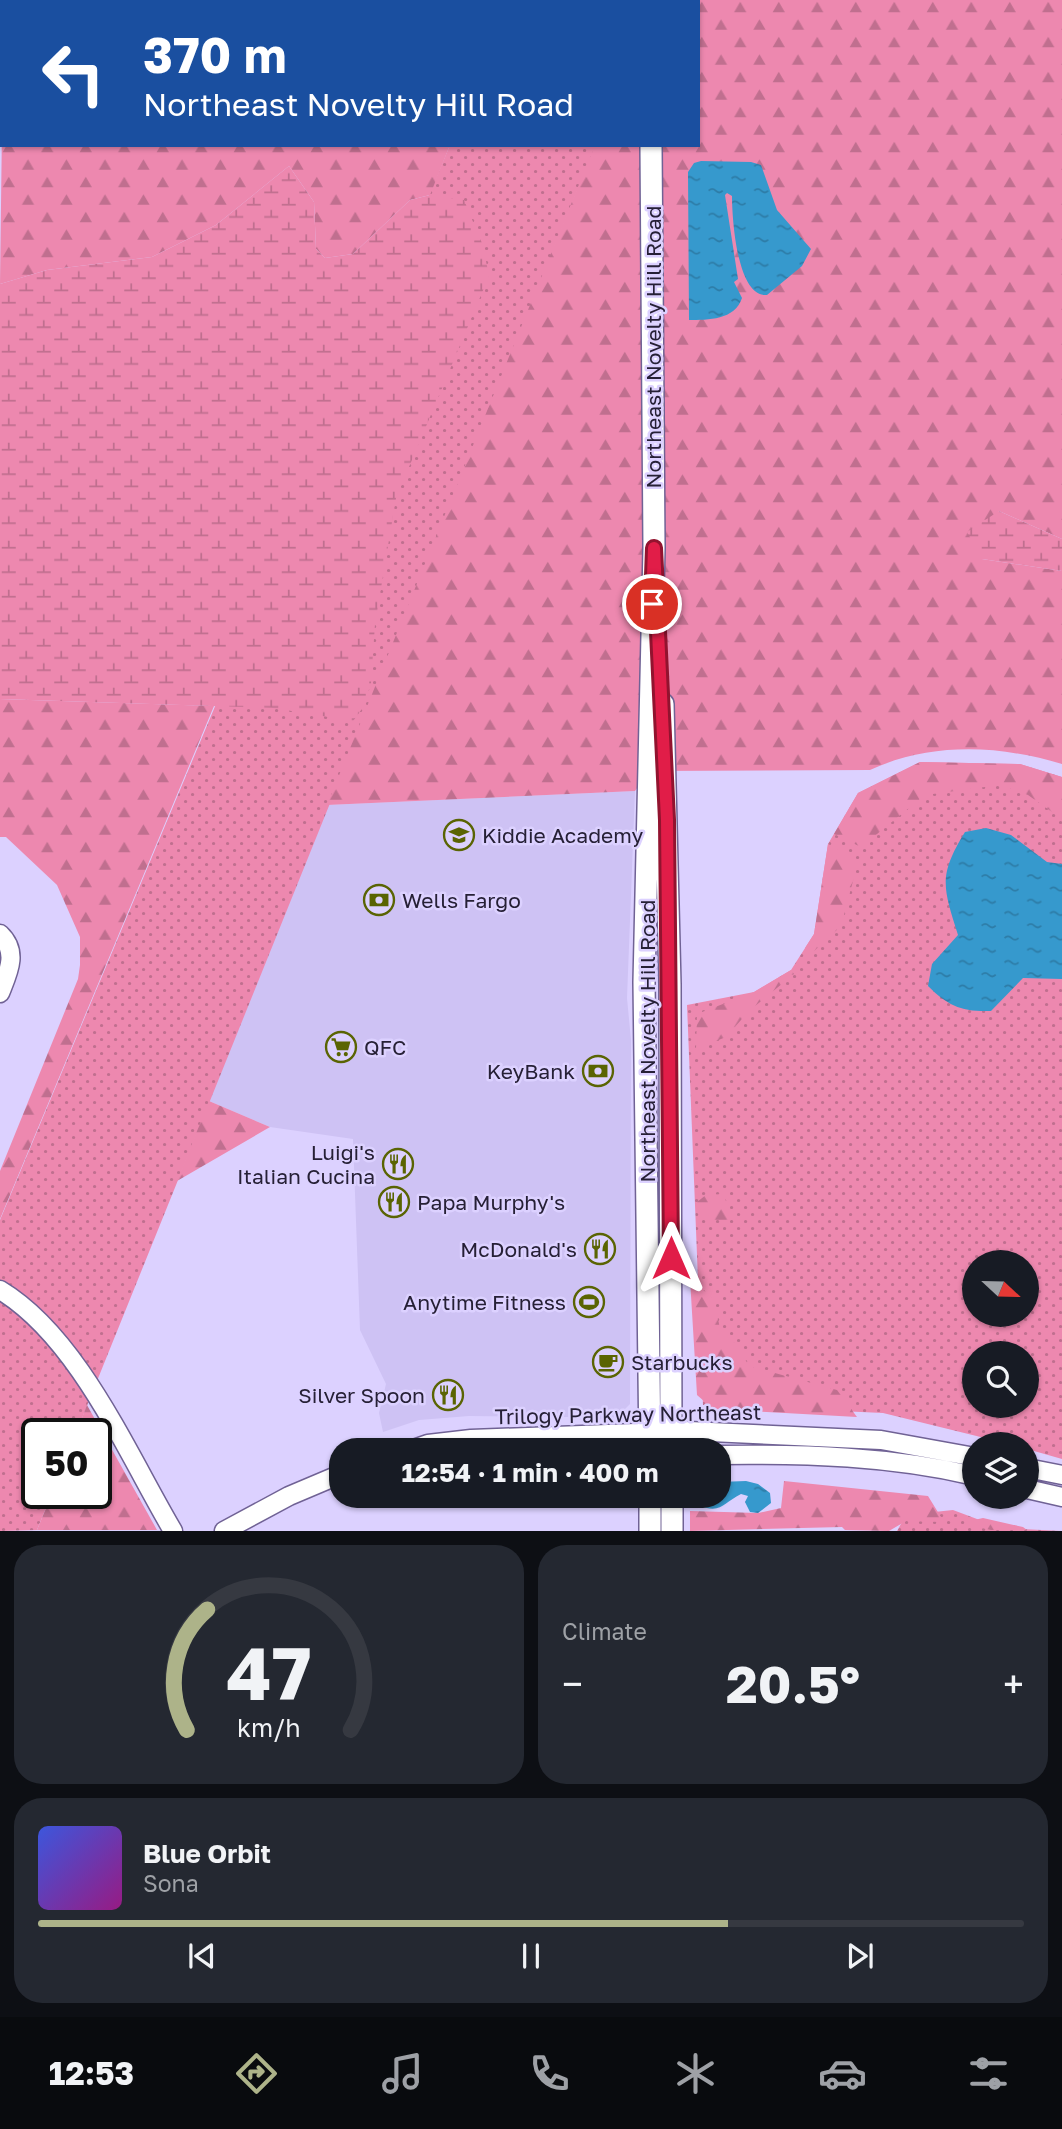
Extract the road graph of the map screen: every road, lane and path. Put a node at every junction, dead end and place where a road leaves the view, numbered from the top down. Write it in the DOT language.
graph roads {
  1 [pos="651,147"];
  2 [pos="4,938"];
  3 [pos="0,993"];
  4 [pos="0,1290"];
  5 [pos="660,1438"];
  6 [pos="731,1440"];
  7 [pos="731,1455"];
  8 [pos="962,1455"];
  9 [pos="1039,1470"];
  10 [pos="962,1474"];
  11 [pos="1062,1475"];
  12 [pos="329,1479"];
  13 [pos="1039,1492"];
  14 [pos="1062,1497"];
  15 [pos="650,1508"];
  16 [pos="672,1508"];
  17 [pos="173,1531"];
  18 [pos="224,1531"];
  19 [pos="650,1531"];
  20 [pos="672,1531"];
  1 -- 5 [label="main road, Northeast Novelty Hill Road"];
  2 -- 3 [label="street"];
  4 -- 17 [label="street"];
  6 -- 8 [label="street, Trilogy Parkway Northeast"];
  7 -- 10 [label="street, Trilogy Parkway Northeast"];
  9 -- 11 [label="street"];
  12 -- 18 [label="street"];
  13 -- 14 [label="street"];
  15 -- 19 [label="main road"];
  16 -- 20 [label="main road"];
}
